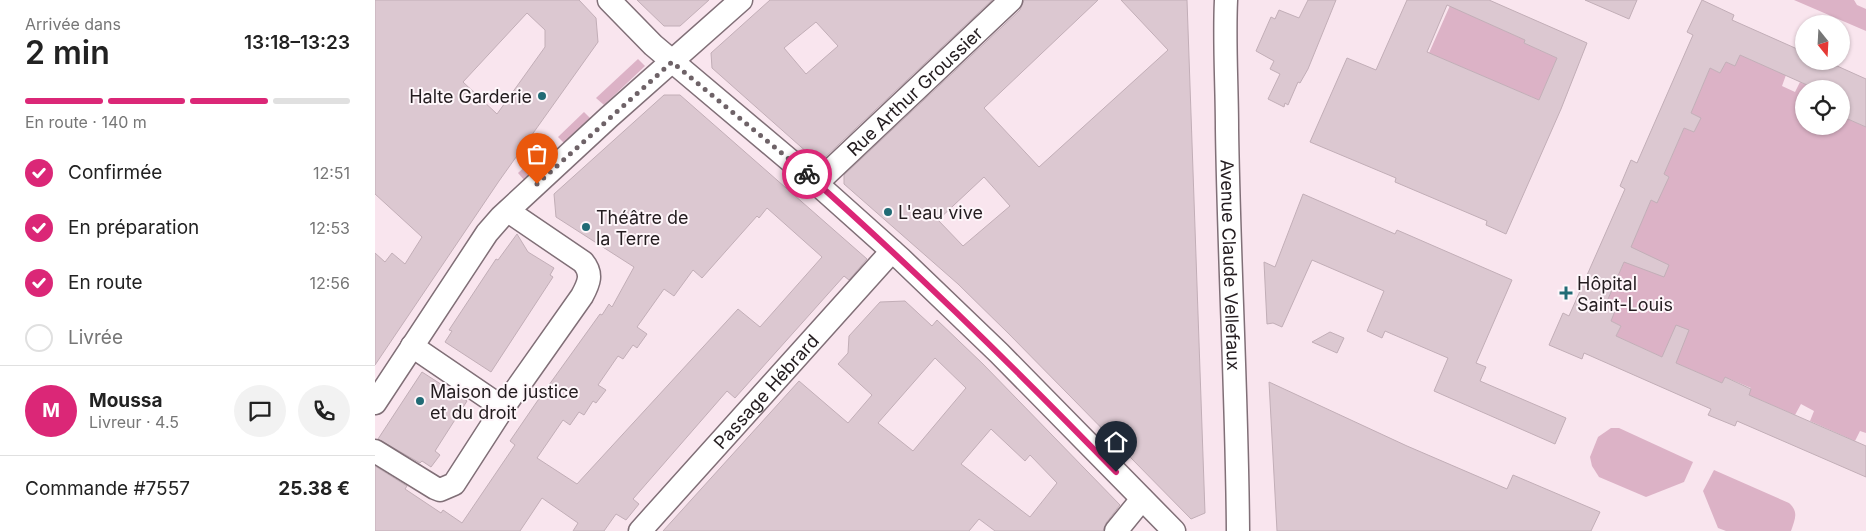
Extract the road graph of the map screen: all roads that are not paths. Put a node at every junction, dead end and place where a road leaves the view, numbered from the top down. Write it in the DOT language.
graph roads {
  1 [pos="609,0"];
  2 [pos="741,0"];
  3 [pos="1011,0"];
  4 [pos="1226,0"];
  5 [pos="672,62"];
  6 [pos="817,183"];
  7 [pos="508,211"];
  8 [pos="892,251"];
  9 [pos="412,346"];
  10 [pos="375,403"];
  11 [pos="503,408"];
  12 [pos="375,451"];
  13 [pos="1142,499"];
  14 [pos="640,531"];
  15 [pos="1116,531"];
  16 [pos="1174,531"];
  17 [pos="1238,531"];
  1 -- 5 [label="street"];
  2 -- 5 [label="street"];
  3 -- 6 [label="street, Rue Arthur Groussier"];
  4 -- 17 [label="street, Avenue Claude Vellefaux"];
  5 -- 6 [label="street"];
  5 -- 7 [label="street"];
  6 -- 8 [label="street"];
  7 -- 9 [label="street"];
  7 -- 11 [label="street"];
  8 -- 13 [label="street"];
  8 -- 14 [label="street, Passage Hébrard"];
  9 -- 10 [label="street"];
  9 -- 11 [label="street"];
  11 -- 12 [label="street"];
  13 -- 15 [label="street"];
  13 -- 16 [label="street"];
}
